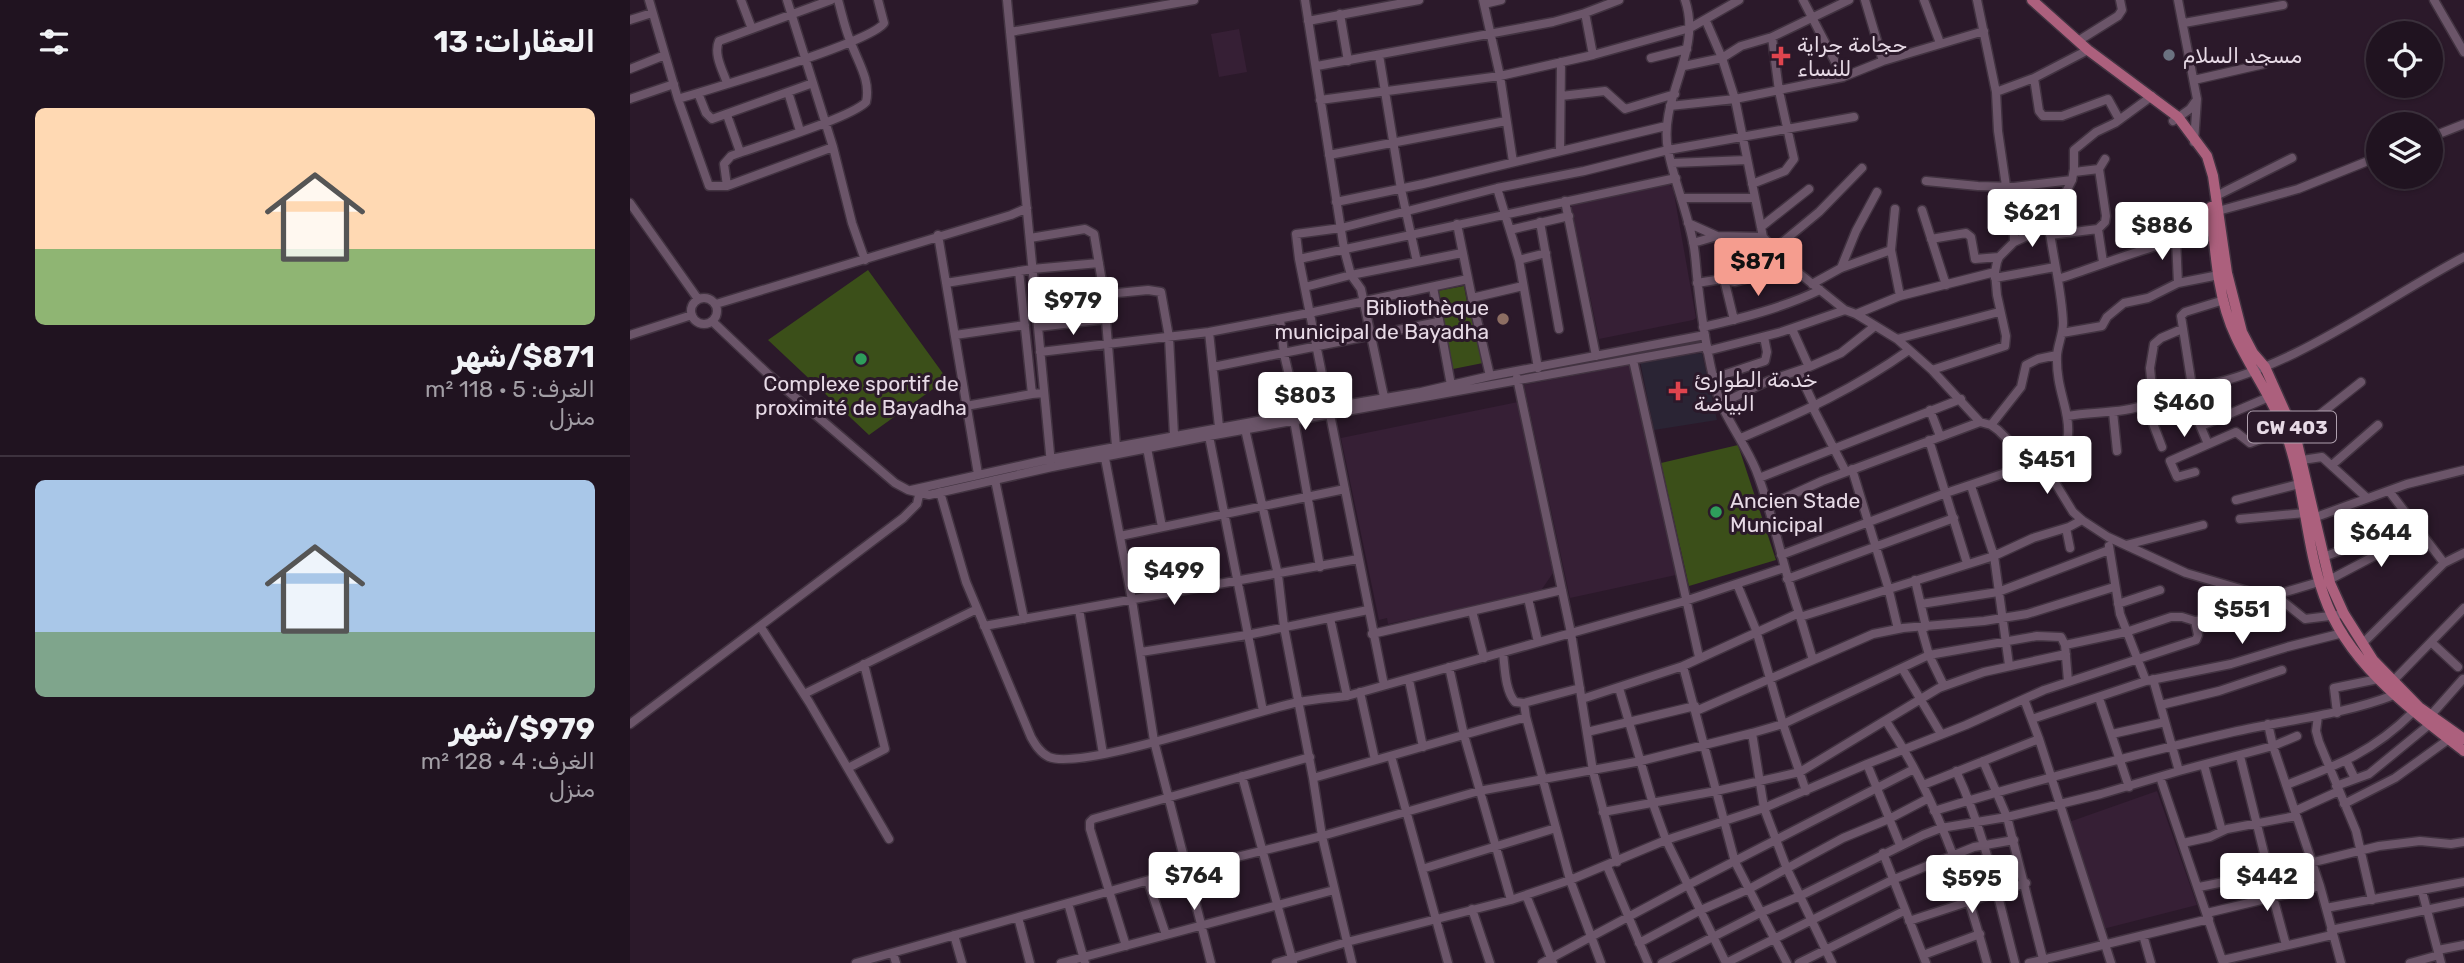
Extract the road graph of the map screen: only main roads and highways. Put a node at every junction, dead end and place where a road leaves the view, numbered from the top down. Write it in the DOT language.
graph roads {
  1 [pos="2032,0"];
  2 [pos="2194,141"];
  3 [pos="2260,369"];
  4 [pos="2290,432"];
  5 [pos="2324,581"];
  6 [pos="2339,615"];
  7 [pos="2430,719"];
  8 [pos="2464,739"];
  9 [pos="2464,751"];
  1 -- 2 [label="main road, CW 403"];
  2 -- 3 [label="main road, CW 403"];
  2 -- 3 [label="main road, CW 403"];
  3 -- 4 [label="main road, CW 403"];
  3 -- 4 [label="main road, CW 403"];
  4 -- 5 [label="main road, CW 403"];
  4 -- 5 [label="main road, CW 403"];
  5 -- 6 [label="main road, CW 403"];
  6 -- 7 [label="main road, CW 403"];
  6 -- 7 [label="main road, CW 403"];
  7 -- 8 [label="main road, CW 403"];
  7 -- 9 [label="main road, CW 403"];
}
